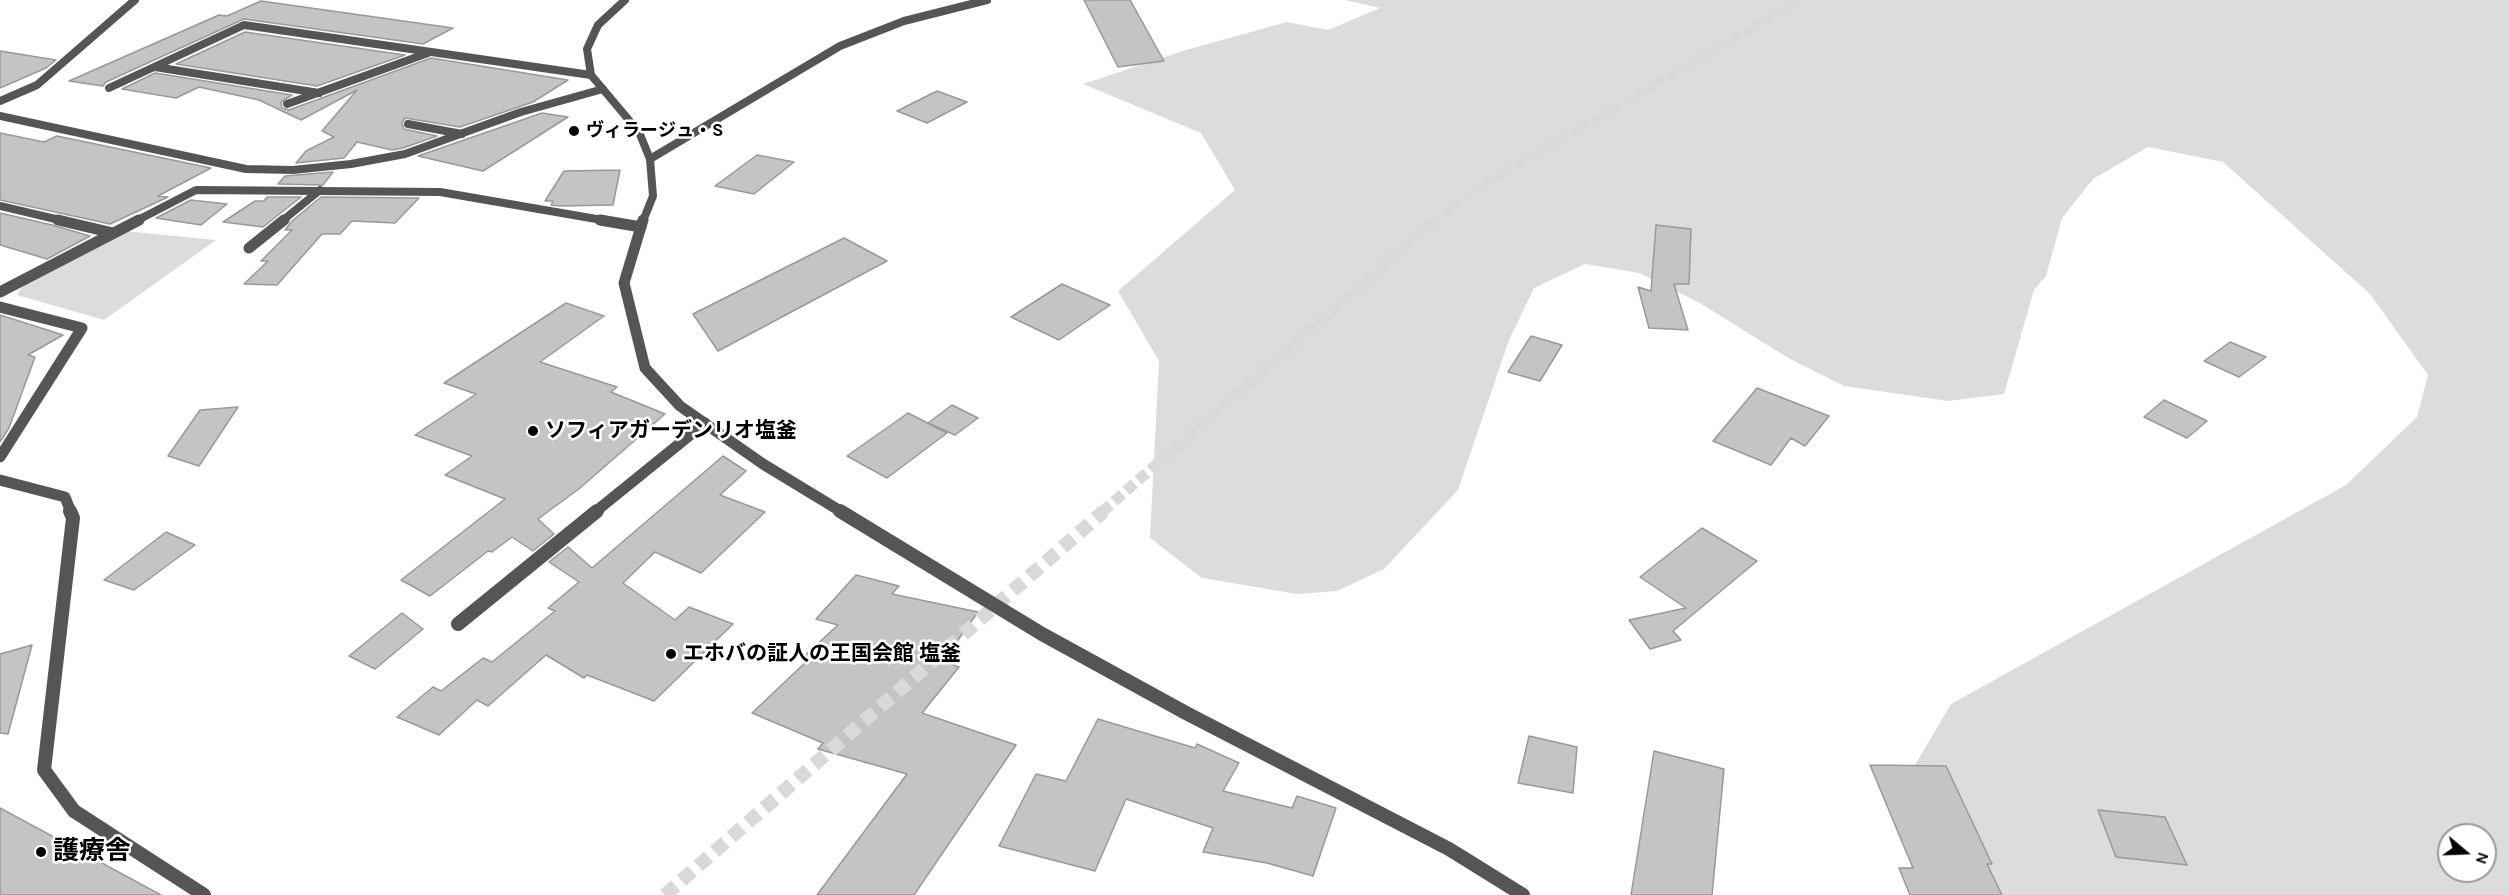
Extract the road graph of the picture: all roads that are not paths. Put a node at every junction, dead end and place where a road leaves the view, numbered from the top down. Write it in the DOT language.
graph roads {
  1 [pos="135,0"];
  2 [pos="625,0"];
  3 [pos="987,0"];
  4 [pos="429,53"];
  5 [pos="154,67"];
  6 [pos="591,75"];
  7 [pos="109,88"];
  8 [pos="603,89"];
  9 [pos="319,93"];
  10 [pos="0,101"];
  11 [pos="287,104"];
  12 [pos="0,117"];
  13 [pos="408,124"];
  14 [pos="463,135"];
  15 [pos="650,159"];
  16 [pos="320,190"];
  17 [pos="0,206"];
  18 [pos="14,209"];
  19 [pos="0,216"];
  20 [pos="641,227"];
  21 [pos="113,233"];
  22 [pos="249,248"];
  23 [pos="0,292"];
  24 [pos="0,307"];
  25 [pos="705,423"];
  26 [pos="0,457"];
  27 [pos="0,480"];
  28 [pos="458,624"];
  29 [pos="204,895"];
  30 [pos="1523,895"];
  1 -- 10 [label="street"];
  2 -- 6 [label="street"];
  3 -- 15 [label="street"];
  4 -- 5 [label="street"];
  4 -- 6 [label="street"];
  4 -- 9 [label="street"];
  5 -- 7 [label="street"];
  5 -- 9 [label="street"];
  6 -- 8 [label="street"];
  8 -- 14 [label="street"];
  8 -- 15 [label="street"];
  9 -- 11 [label="street"];
  12 -- 14 [label="street"];
  13 -- 14 [label="street"];
  15 -- 20 [label="street"];
  16 -- 20 [label="street"];
  16 -- 21 [label="street"];
  16 -- 22 [label="street"];
  17 -- 18 [label="street"];
  18 -- 19 [label="street"];
  18 -- 21 [label="street"];
  20 -- 25 [label="street"];
  21 -- 23 [label="street"];
  24 -- 26 [label="street"];
  25 -- 28 [label="street"];
  25 -- 30 [label="street"];
  27 -- 29 [label="street"];
}
